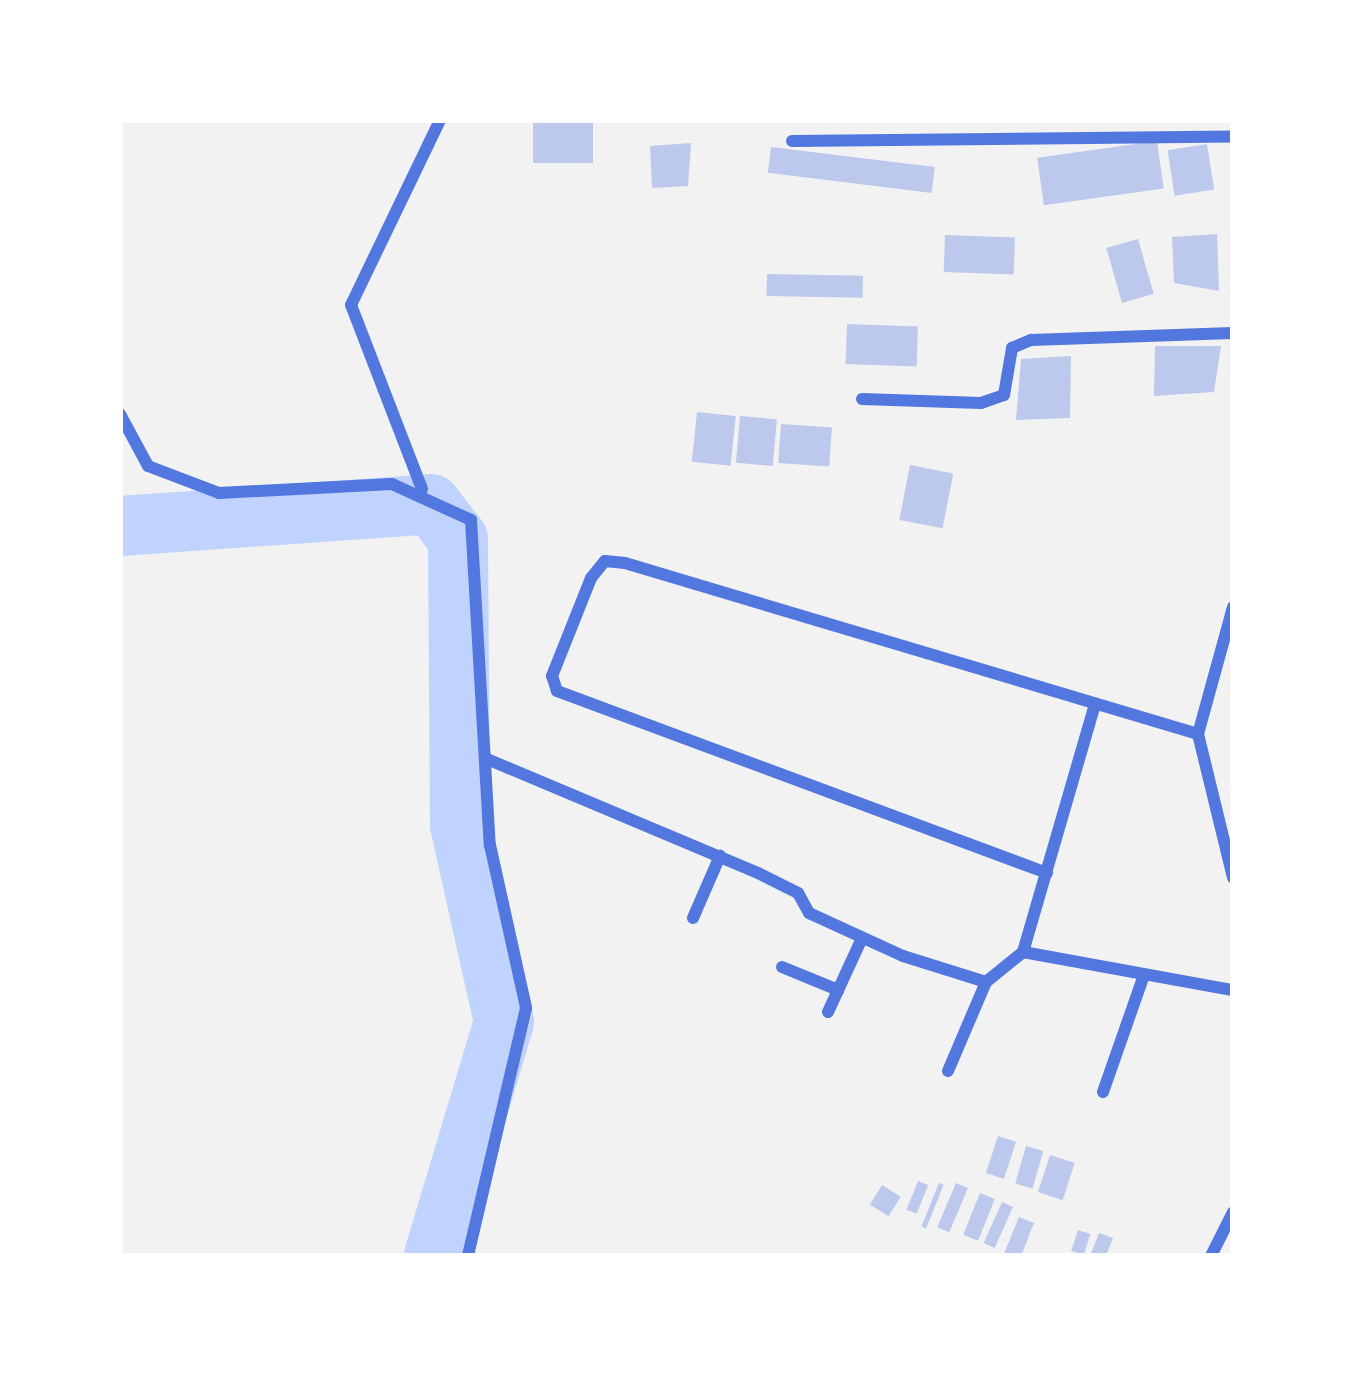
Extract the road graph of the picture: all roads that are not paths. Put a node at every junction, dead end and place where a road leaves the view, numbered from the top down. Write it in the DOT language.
graph roads {
  1 [pos="440,120"];
  2 [pos="1233,136"];
  3 [pos="792,141"];
  4 [pos="1233,334"];
  5 [pos="862,400"];
  6 [pos="120,414"];
  7 [pos="422,489"];
  8 [pos="1233,607"];
  9 [pos="1095,704"];
  10 [pos="1198,734"];
  11 [pos="487,759"];
  12 [pos="720,856"];
  13 [pos="1047,873"];
  14 [pos="1233,878"];
  15 [pos="693,918"];
  16 [pos="862,938"];
  17 [pos="1023,952"];
  18 [pos="782,967"];
  19 [pos="1144,975"];
  20 [pos="986,982"];
  21 [pos="838,990"];
  22 [pos="1233,990"];
  23 [pos="828,1012"];
  24 [pos="948,1071"];
  25 [pos="1103,1092"];
  26 [pos="1233,1212"];
  27 [pos="1228,1236"];
  28 [pos="468,1256"];
  29 [pos="1211,1256"];
  1 -- 7 [label="street"];
  2 -- 3 [label="street"];
  4 -- 5 [label="street"];
  6 -- 7 [label="street"];
  7 -- 11 [label="street"];
  8 -- 10 [label="street"];
  9 -- 10 [label="street"];
  9 -- 13 [label="street"];
  9 -- 13 [label="street"];
  10 -- 14 [label="street"];
  11 -- 12 [label="street"];
  11 -- 28 [label="street"];
  12 -- 15 [label="street"];
  12 -- 16 [label="street"];
  13 -- 17 [label="street"];
  16 -- 20 [label="street"];
  16 -- 21 [label="street"];
  17 -- 19 [label="street"];
  17 -- 20 [label="street"];
  18 -- 21 [label="street"];
  19 -- 22 [label="street"];
  19 -- 25 [label="street"];
  20 -- 24 [label="street"];
  21 -- 23 [label="street"];
  26 -- 27 [label="street"];
  27 -- 29 [label="street"];
}
